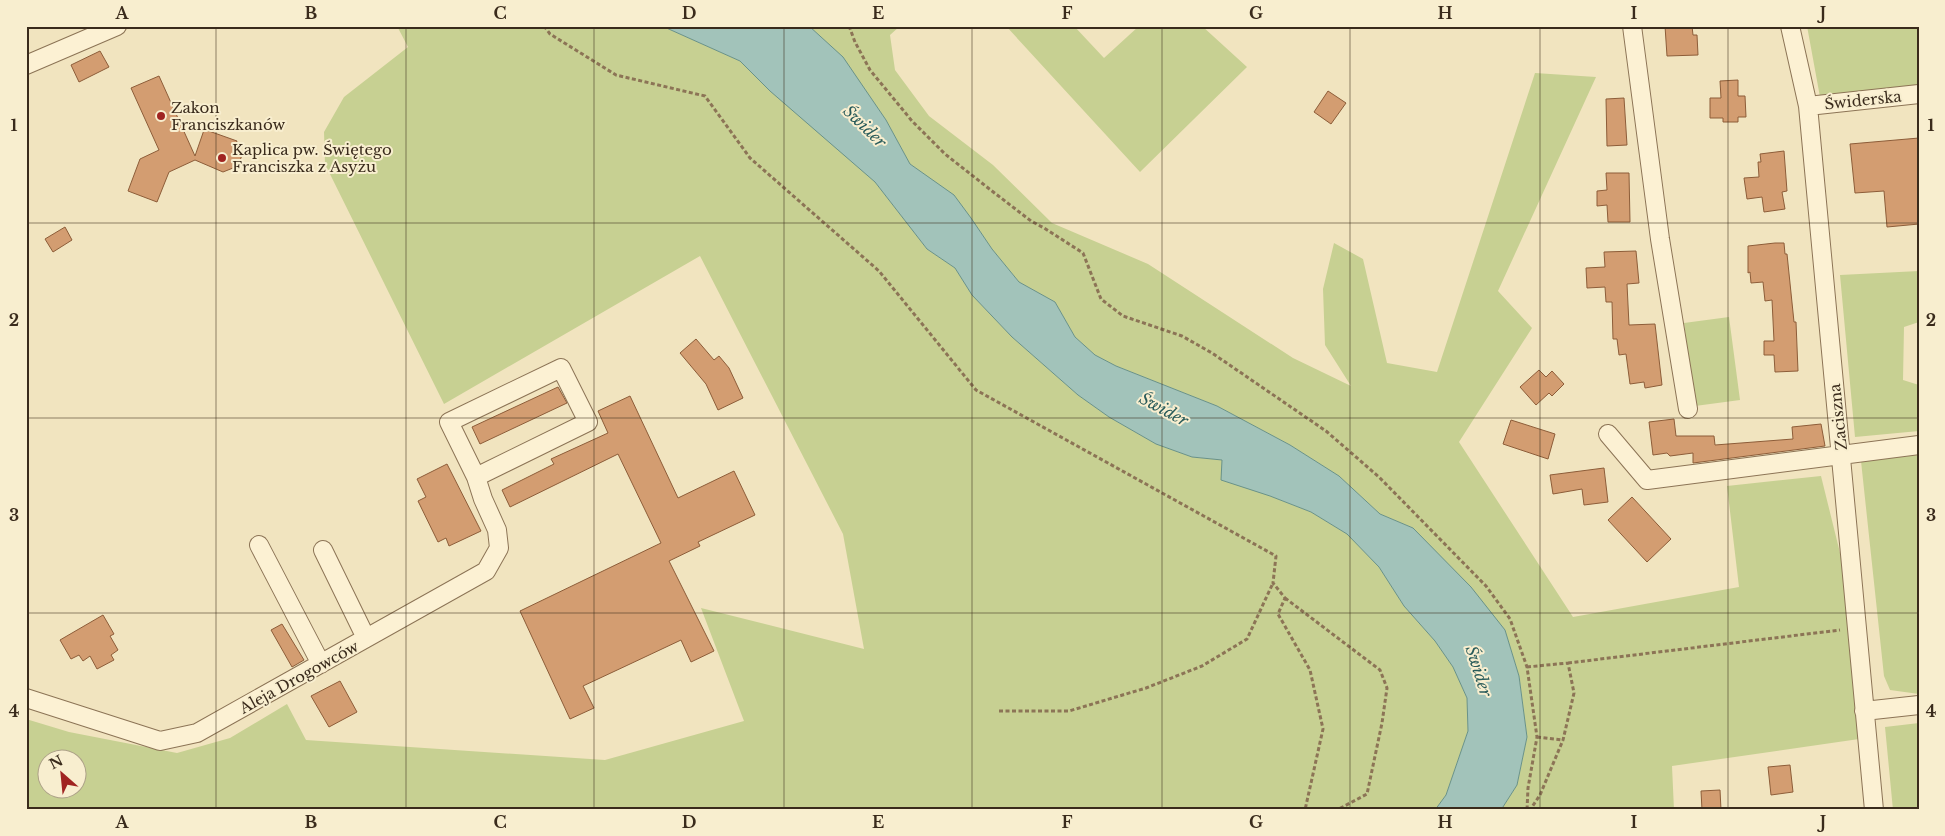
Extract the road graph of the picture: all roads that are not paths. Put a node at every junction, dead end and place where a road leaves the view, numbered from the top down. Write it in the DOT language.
graph roads {
  1 [pos="117,26"];
  2 [pos="1632,26"];
  3 [pos="1790,26"];
  4 [pos="26,65"];
  5 [pos="1919,94"];
  6 [pos="1808,106"];
  7 [pos="1688,409"];
  8 [pos="1608,434"];
  9 [pos="1919,446"];
  10 [pos="1842,454"];
  11 [pos="476,477"];
  12 [pos="259,544"];
  13 [pos="323,550"];
  14 [pos="366,638"];
  15 [pos="321,664"];
  16 [pos="26,698"];
  17 [pos="1919,706"];
  18 [pos="1864,711"];
  19 [pos="1874,810"];
  1 -- 4 [label="street"];
  2 -- 7 [label="street"];
  3 -- 6 [label="street, Zaciszna"];
  5 -- 6 [label="street, Świderska"];
  6 -- 10 [label="street, Zaciszna"];
  8 -- 10 [label="street"];
  9 -- 10 [label="street"];
  10 -- 18 [label="street, Zaciszna"];
  11 -- 11 [label="street, Aleja Drogowców"];
  11 -- 14 [label="street, Aleja Drogowców"];
  12 -- 15 [label="street"];
  13 -- 14 [label="street"];
  14 -- 15 [label="street, Aleja Drogowców"];
  15 -- 16 [label="street, Aleja Drogowców"];
  17 -- 18 [label="street"];
  18 -- 19 [label="street, Zaciszna"];
}
